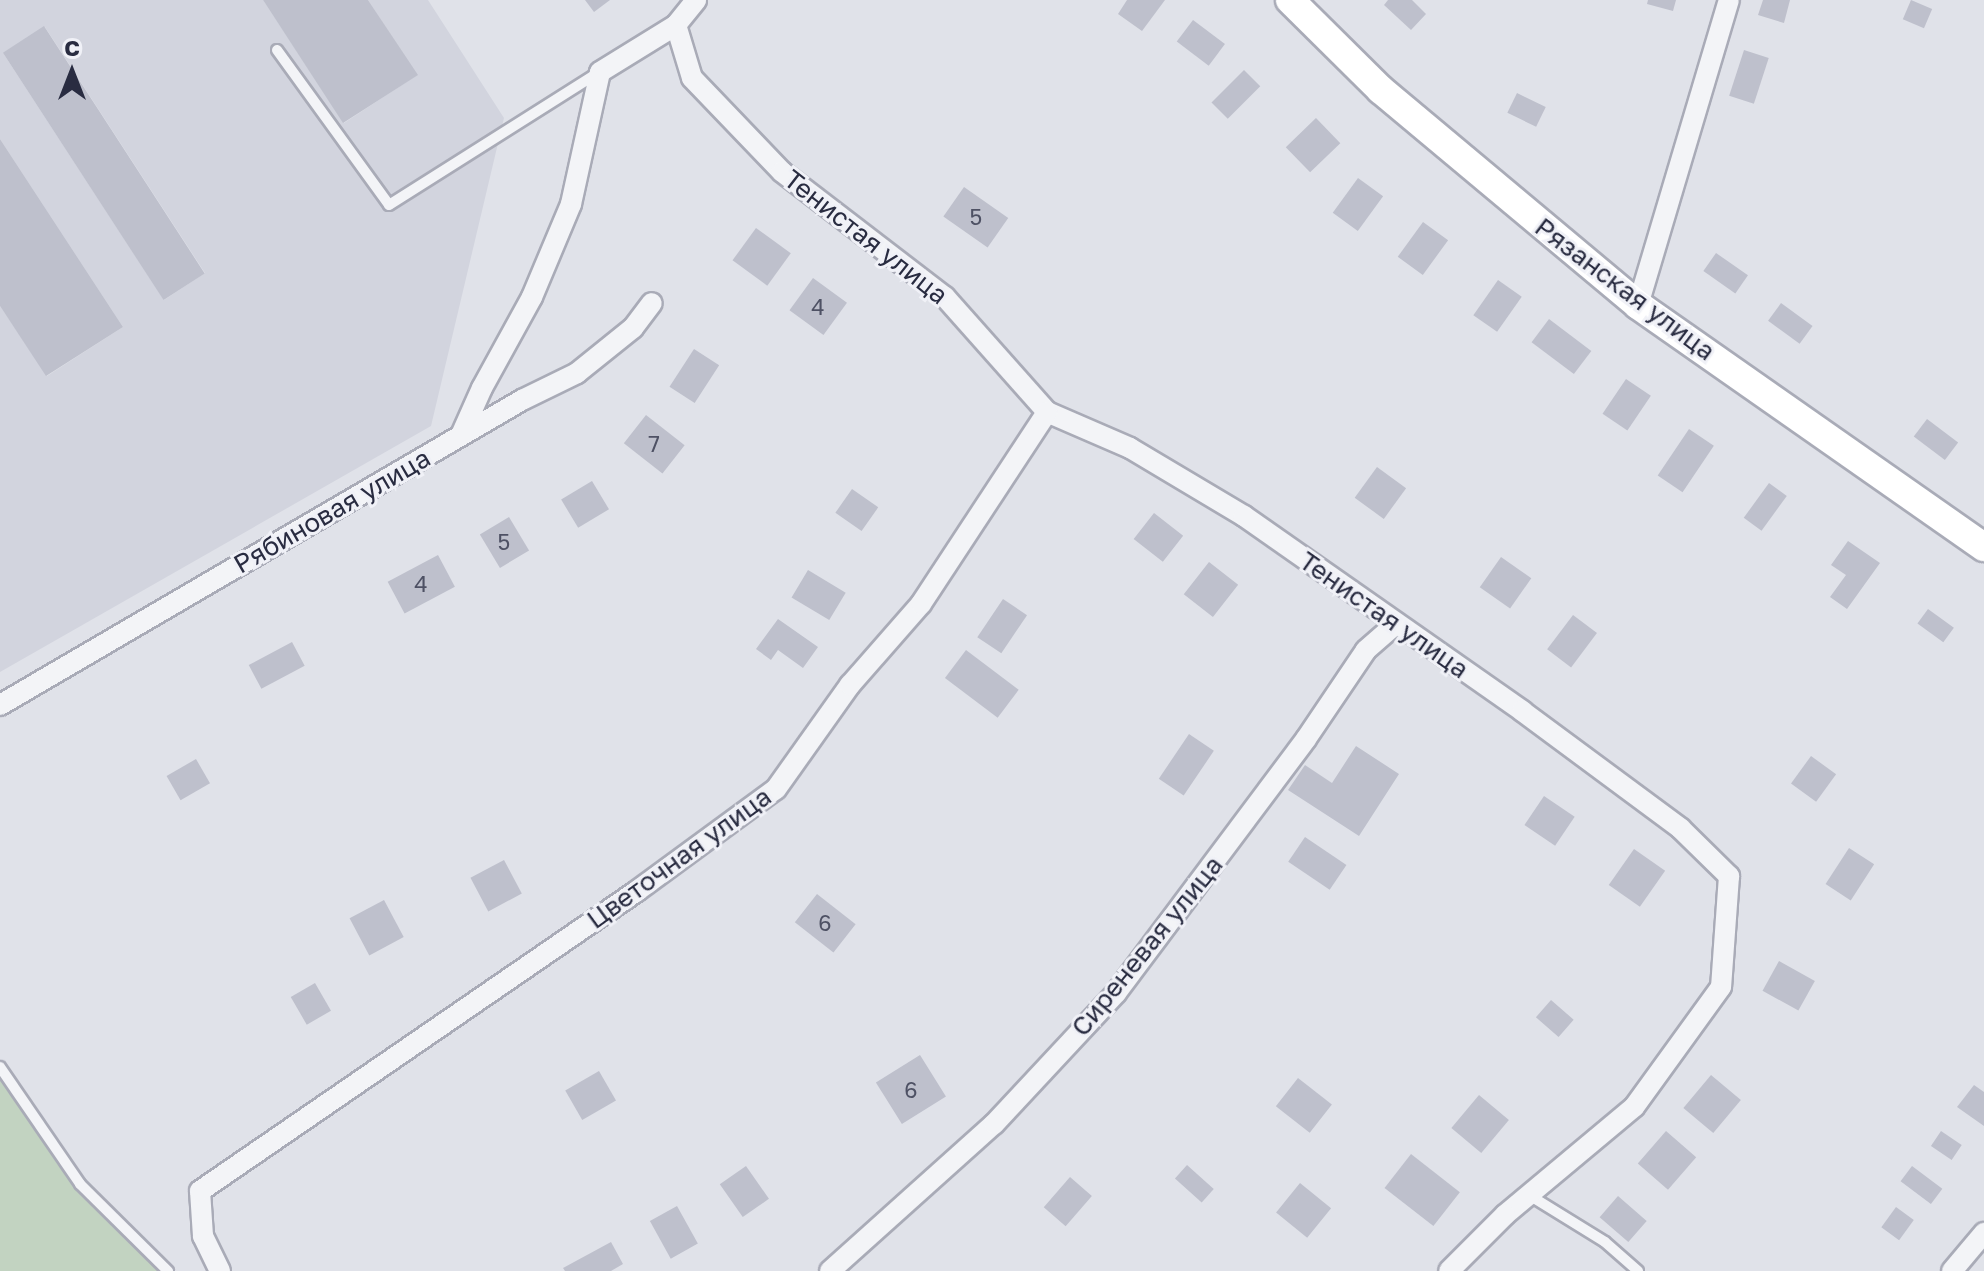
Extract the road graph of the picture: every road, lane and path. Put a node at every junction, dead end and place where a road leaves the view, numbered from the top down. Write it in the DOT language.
graph roads {
  1 [pos="696,0"];
  2 [pos="1290,0"];
  3 [pos="1729,0"];
  4 [pos="676,25"];
  5 [pos="277,50"];
  6 [pos="600,72"];
  7 [pos="652,303"];
  8 [pos="1638,305"];
  9 [pos="1047,412"];
  10 [pos="461,435"];
  11 [pos="1984,547"];
  12 [pos="1395,625"];
  13 [pos="0,705"];
  14 [pos="0,1067"];
  15 [pos="1529,1195"];
  16 [pos="1984,1233"];
  17 [pos="168,1271"];
  18 [pos="220,1271"];
  19 [pos="830,1271"];
  20 [pos="1449,1271"];
  21 [pos="1638,1271"];
  22 [pos="1952,1271"];
  1 -- 4 [label="street"];
  2 -- 8 [label="main road, Рязанская улица"];
  3 -- 8 [label="street"];
  4 -- 6 [label="street"];
  4 -- 9 [label="street, Тенистая улица"];
  5 -- 6 [label="lane"];
  6 -- 10 [label="street"];
  7 -- 10 [label="street, Рябиновая улица"];
  8 -- 11 [label="main road, Рязанская улица"];
  9 -- 12 [label="street, Тенистая улица"];
  9 -- 18 [label="street, Цветочная улица"];
  10 -- 13 [label="street, Рябиновая улица"];
  12 -- 15 [label="street, Тенистая улица"];
  12 -- 19 [label="street, Сиреневая улица"];
  14 -- 17 [label="lane"];
  15 -- 20 [label="street, Тенистая улица"];
  15 -- 21 [label="lane"];
  16 -- 22 [label="street"];
}
